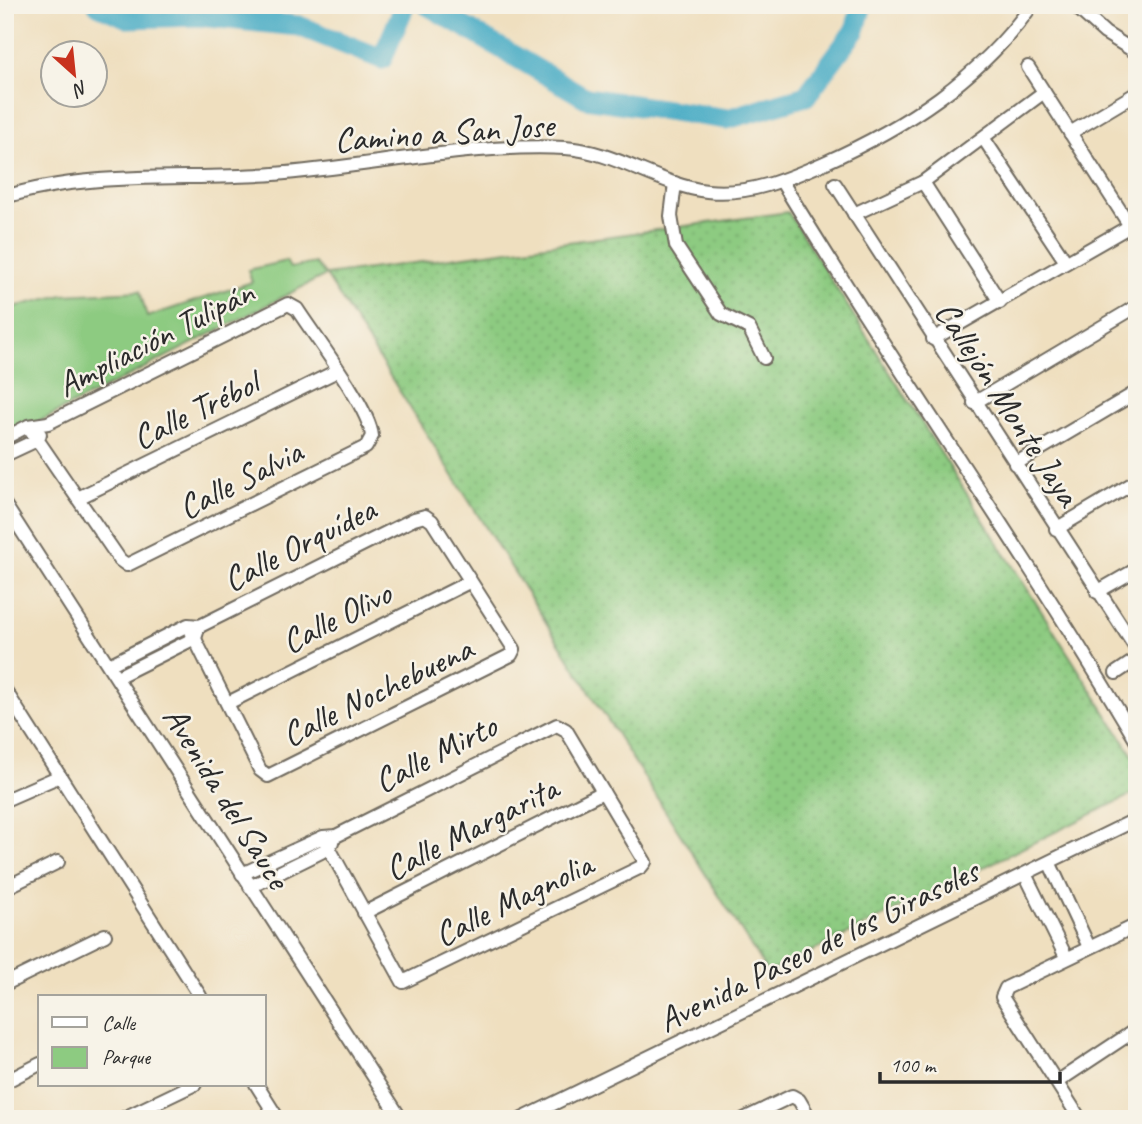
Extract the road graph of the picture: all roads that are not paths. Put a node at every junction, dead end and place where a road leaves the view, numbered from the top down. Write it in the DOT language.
graph roads {
  1 [pos="1032,5"];
  2 [pos="1074,5"];
  3 [pos="1132,5"];
  4 [pos="1137,8"];
  5 [pos="1137,53"];
  6 [pos="1028,67"];
  7 [pos="1044,92"];
  8 [pos="1137,93"];
  9 [pos="1070,133"];
  10 [pos="984,139"];
  11 [pos="782,182"];
  12 [pos="923,182"];
  13 [pos="675,183"];
  14 [pos="835,184"];
  15 [pos="5,197"];
  16 [pos="854,214"];
  17 [pos="1133,224"];
  18 [pos="1066,262"];
  19 [pos="1000,302"];
  20 [pos="1137,306"];
  21 [pos="933,340"];
  22 [pos="764,358"];
  23 [pos="337,372"];
  24 [pos="1137,392"];
  25 [pos="974,403"];
  26 [pos="48,423"];
  27 [pos="27,426"];
  28 [pos="5,438"];
  29 [pos="37,440"];
  30 [pos="5,455"];
  31 [pos="1015,464"];
  32 [pos="1137,481"];
  33 [pos="78,498"];
  34 [pos="5,505"];
  35 [pos="1056,528"];
  36 [pos="1137,569"];
  37 [pos="470,582"];
  38 [pos="1097,593"];
  39 [pos="194,629"];
  40 [pos="1137,650"];
  41 [pos="1137,659"];
  42 [pos="109,665"];
  43 [pos="1116,673"];
  44 [pos="117,677"];
  45 [pos="5,690"];
  46 [pos="228,703"];
  47 [pos="11,712"];
  48 [pos="1137,743"];
  49 [pos="60,776"];
  50 [pos="603,792"];
  51 [pos="5,800"];
  52 [pos="1137,819"];
  53 [pos="329,840"];
  54 [pos="58,862"];
  55 [pos="1050,864"];
  56 [pos="242,874"];
  57 [pos="1026,876"];
  58 [pos="250,887"];
  59 [pos="5,888"];
  60 [pos="364,913"];
  61 [pos="1137,925"];
  62 [pos="105,935"];
  63 [pos="1089,947"];
  64 [pos="1066,957"];
  65 [pos="5,984"];
  66 [pos="199,995"];
  67 [pos="1137,1029"];
  68 [pos="38,1065"];
  69 [pos="5,1082"];
  70 [pos="1057,1082"];
  71 [pos="191,1086"];
  72 [pos="257,1086"];
  73 [pos="399,1116"];
  74 [pos="122,1119"];
  75 [pos="278,1119"];
  76 [pos="384,1119"];
  77 [pos="522,1119"];
  78 [pos="744,1119"];
  79 [pos="810,1119"];
  80 [pos="1080,1119"];
  1 -- 11 [label="street, Camino a San Jose"];
  2 -- 5 [label="street"];
  3 -- 4 [label="street"];
  6 -- 7 [label="street"];
  7 -- 9 [label="street"];
  7 -- 10 [label="street"];
  8 -- 9 [label="street"];
  9 -- 17 [label="street"];
  10 -- 12 [label="street"];
  10 -- 18 [label="street"];
  11 -- 13 [label="street, Camino a San Jose"];
  11 -- 48 [label="street"];
  12 -- 16 [label="street"];
  12 -- 19 [label="street"];
  13 -- 15 [label="street, Camino a San Jose"];
  13 -- 22 [label="street"];
  14 -- 16 [label="street, Callejón Monte Jaya"];
  16 -- 21 [label="street, Callejón Monte Jaya"];
  17 -- 18 [label="street"];
  18 -- 19 [label="street"];
  19 -- 21 [label="street"];
  20 -- 25 [label="street"];
  21 -- 25 [label="street, Callejón Monte Jaya"];
  23 -- 26 [label="street, Ampliación Tulipán"];
  23 -- 33 [label="street, Calle Trébol"];
  23 -- 33 [label="street, Calle Salvia"];
  24 -- 31 [label="street"];
  25 -- 31 [label="street, Callejón Monte Jaya"];
  26 -- 27 [label="street, Ampliación Tulipán"];
  26 -- 29 [label="street, Ampliación Tulipán"];
  27 -- 28 [label="street, Ampliación Tulipán"];
  27 -- 29 [label="street"];
  29 -- 30 [label="street, Ampliación Tulipán"];
  29 -- 33 [label="street"];
  31 -- 35 [label="street, Callejón Monte Jaya"];
  32 -- 35 [label="street"];
  34 -- 42 [label="street, Avenida del Sauce"];
  35 -- 38 [label="street, Callejón Monte Jaya"];
  36 -- 38 [label="street"];
  37 -- 39 [label="street, Calle Orquídea"];
  37 -- 46 [label="street, Calle Olivo"];
  37 -- 46 [label="street, Calle Nochebuena"];
  38 -- 40 [label="street, Callejón Monte Jaya"];
  39 -- 42 [label="street, Calle Orquídea"];
  39 -- 44 [label="street, Calle Orquídea"];
  39 -- 46 [label="street"];
  41 -- 43 [label="street"];
  42 -- 44 [label="street, Avenida del Sauce"];
  44 -- 56 [label="street, Avenida del Sauce"];
  45 -- 47 [label="street"];
  47 -- 49 [label="street"];
  49 -- 51 [label="street"];
  49 -- 66 [label="street"];
  50 -- 53 [label="street, Calle Mirto"];
  50 -- 60 [label="street, Calle Margarita"];
  50 -- 60 [label="street, Calle Magnolia"];
  52 -- 55 [label="street, Avenida Paseo de los Girasoles"];
  53 -- 56 [label="street, Calle Mirto"];
  53 -- 58 [label="street, Calle Mirto"];
  53 -- 60 [label="street"];
  54 -- 59 [label="street"];
  55 -- 57 [label="street, Avenida Paseo de los Girasoles"];
  55 -- 63 [label="street"];
  56 -- 58 [label="street, Avenida del Sauce"];
  57 -- 64 [label="street"];
  57 -- 77 [label="street, Avenida Paseo de los Girasoles"];
  58 -- 73 [label="street, Avenida del Sauce"];
  61 -- 63 [label="street"];
  62 -- 65 [label="street"];
  63 -- 64 [label="street"];
  64 -- 70 [label="street"];
  67 -- 70 [label="street"];
  68 -- 69 [label="street"];
  70 -- 80 [label="street"];
  71 -- 74 [label="street"];
  72 -- 75 [label="street"];
  73 -- 76 [label="street"];
  78 -- 79 [label="street"];
}
